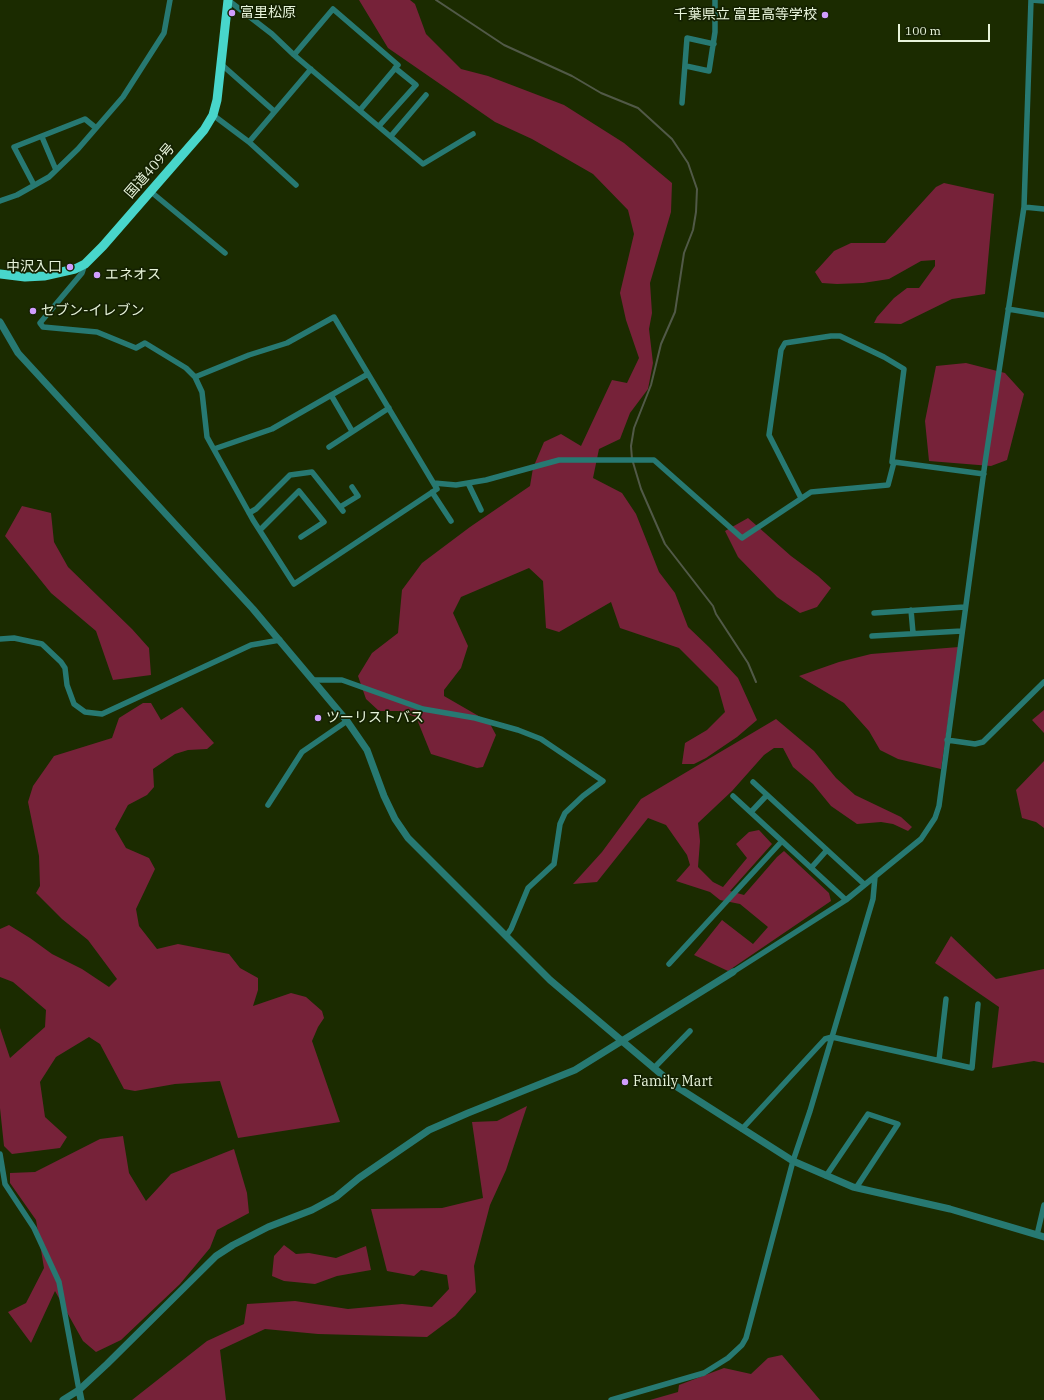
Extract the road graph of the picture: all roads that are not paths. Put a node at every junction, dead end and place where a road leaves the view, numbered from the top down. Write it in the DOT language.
graph roads {
  1 [pos="170,0"];
  2 [pos="228,0"];
  3 [pos="715,0"];
  4 [pos="1031,0"];
  5 [pos="1044,1"];
  6 [pos="714,44"];
  7 [pos="294,55"];
  8 [pos="221,64"];
  9 [pos="686,66"];
  10 [pos="395,68"];
  11 [pos="311,69"];
  12 [pos="426,95"];
  13 [pos="682,103"];
  14 [pos="360,110"];
  15 [pos="274,111"];
  16 [pos="213,115"];
  17 [pos="379,126"];
  18 [pos="96,128"];
  19 [pos="473,134"];
  20 [pos="391,136"];
  21 [pos="42,137"];
  22 [pos="249,142"];
  23 [pos="56,170"];
  24 [pos="34,185"];
  25 [pos="296,185"];
  26 [pos="150,192"];
  27 [pos="0,201"];
  28 [pos="1024,208"];
  29 [pos="1044,209"];
  30 [pos="225,253"];
  31 [pos="84,264"];
  32 [pos="0,274"];
  33 [pos="1008,309"];
  34 [pos="1044,315"];
  35 [pos="0,322"];
  36 [pos="368,374"];
  37 [pos="195,377"];
  38 [pos="331,395"];
  39 [pos="388,408"];
  40 [pos="352,431"];
  41 [pos="328,447"];
  42 [pos="214,449"];
  43 [pos="894,462"];
  44 [pos="984,474"];
  45 [pos="434,483"];
  46 [pos="468,483"];
  47 [pos="352,487"];
  48 [pos="432,492"];
  49 [pos="801,498"];
  50 [pos="481,510"];
  51 [pos="249,513"];
  52 [pos="451,521"];
  53 [pos="260,530"];
  54 [pos="300,537"];
  55 [pos="965,607"];
  56 [pos="911,610"];
  57 [pos="874,613"];
  58 [pos="962,631"];
  59 [pos="913,633"];
  60 [pos="872,636"];
  61 [pos="0,639"];
  62 [pos="280,640"];
  63 [pos="313,680"];
  64 [pos="1044,682"];
  65 [pos="347,721"];
  66 [pos="948,740"];
  67 [pos="753,782"];
  68 [pos="767,795"];
  69 [pos="732,796"];
  70 [pos="268,805"];
  71 [pos="751,812"];
  72 [pos="782,841"];
  73 [pos="827,850"];
  74 [pos="810,868"];
  75 [pos="875,877"];
  76 [pos="864,884"];
  77 [pos="846,900"];
  78 [pos="506,936"];
  79 [pos="669,964"];
  80 [pos="733,972"];
  81 [pos="946,999"];
  82 [pos="978,1004"];
  83 [pos="690,1030"];
  84 [pos="832,1037"];
  85 [pos="622,1041"];
  86 [pos="939,1060"];
  87 [pos="654,1068"];
  88 [pos="742,1129"];
  89 [pos="0,1154"];
  90 [pos="793,1161"];
  91 [pos="826,1176"];
  92 [pos="856,1188"];
  93 [pos="1044,1205"];
  94 [pos="1040,1236"];
  95 [pos="79,1390"];
  96 [pos="63,1400"];
  97 [pos="82,1400"];
  98 [pos="611,1400"];
  1 -- 18 [label="street"];
  2 -- 7 [label="street"];
  2 -- 8 [label="highway, 国道409号"];
  3 -- 6 [label="street"];
  4 -- 5 [label="street"];
  4 -- 28 [label="street"];
  6 -- 9 [label="street"];
  6 -- 9 [label="street"];
  7 -- 10 [label="street"];
  7 -- 11 [label="street"];
  8 -- 15 [label="street"];
  8 -- 16 [label="highway, 国道409号"];
  9 -- 13 [label="street"];
  10 -- 14 [label="street"];
  10 -- 17 [label="street"];
  11 -- 14 [label="street"];
  11 -- 15 [label="street"];
  12 -- 20 [label="street"];
  14 -- 17 [label="street"];
  15 -- 22 [label="street"];
  16 -- 22 [label="street"];
  16 -- 26 [label="highway, 国道409号"];
  17 -- 20 [label="street"];
  18 -- 21 [label="street"];
  18 -- 23 [label="street"];
  19 -- 20 [label="street"];
  21 -- 23 [label="street"];
  21 -- 24 [label="street"];
  22 -- 25 [label="street"];
  23 -- 24 [label="street"];
  24 -- 27 [label="street"];
  26 -- 30 [label="street"];
  26 -- 31 [label="highway, 国道409号"];
  28 -- 29 [label="street"];
  28 -- 33 [label="street"];
  31 -- 32 [label="highway, 国道409号"];
  31 -- 37 [label="street"];
  33 -- 34 [label="street"];
  33 -- 44 [label="street"];
  35 -- 62 [label="street"];
  36 -- 37 [label="street"];
  36 -- 38 [label="street"];
  36 -- 39 [label="street"];
  37 -- 42 [label="street"];
  38 -- 40 [label="street"];
  38 -- 42 [label="street"];
  39 -- 40 [label="street"];
  39 -- 45 [label="street"];
  40 -- 41 [label="street"];
  42 -- 51 [label="street"];
  43 -- 44 [label="street"];
  43 -- 49 [label="street"];
  43 -- 49 [label="street"];
  44 -- 55 [label="street"];
  45 -- 46 [label="street"];
  45 -- 48 [label="street"];
  46 -- 49 [label="street"];
  46 -- 50 [label="street"];
  47 -- 51 [label="street"];
  48 -- 52 [label="street"];
  48 -- 53 [label="street"];
  51 -- 53 [label="street"];
  53 -- 54 [label="street"];
  55 -- 56 [label="street"];
  55 -- 58 [label="street"];
  56 -- 57 [label="street"];
  56 -- 59 [label="street"];
  58 -- 59 [label="street"];
  58 -- 66 [label="street"];
  59 -- 60 [label="street"];
  61 -- 62 [label="street"];
  62 -- 63 [label="street"];
  63 -- 65 [label="street"];
  63 -- 78 [label="street"];
  64 -- 66 [label="street"];
  65 -- 70 [label="street"];
  65 -- 78 [label="street"];
  66 -- 75 [label="street"];
  67 -- 68 [label="street"];
  68 -- 71 [label="street"];
  68 -- 73 [label="street"];
  69 -- 71 [label="street"];
  71 -- 72 [label="street"];
  72 -- 74 [label="street"];
  72 -- 79 [label="street"];
  73 -- 74 [label="street"];
  73 -- 76 [label="street"];
  74 -- 77 [label="street"];
  75 -- 76 [label="street"];
  75 -- 84 [label="street"];
  76 -- 77 [label="street"];
  77 -- 80 [label="street"];
  78 -- 85 [label="street"];
  80 -- 85 [label="street"];
  81 -- 86 [label="street"];
  82 -- 86 [label="street"];
  83 -- 87 [label="street"];
  84 -- 86 [label="street"];
  84 -- 88 [label="street"];
  84 -- 90 [label="street"];
  85 -- 87 [label="street"];
  85 -- 95 [label="street"];
  87 -- 88 [label="street"];
  88 -- 90 [label="street"];
  89 -- 95 [label="street"];
  90 -- 91 [label="street"];
  90 -- 98 [label="street"];
  91 -- 92 [label="street"];
  91 -- 92 [label="street"];
  92 -- 94 [label="street"];
  93 -- 94 [label="street"];
  95 -- 96 [label="street"];
  95 -- 97 [label="street"];
}
